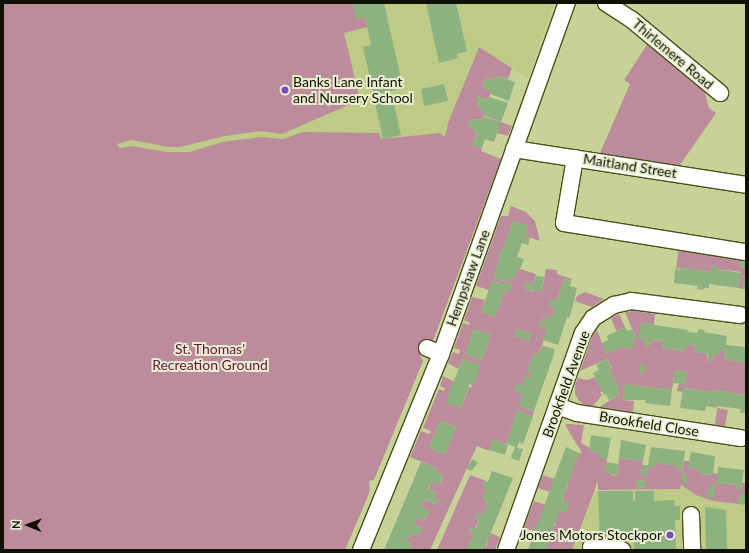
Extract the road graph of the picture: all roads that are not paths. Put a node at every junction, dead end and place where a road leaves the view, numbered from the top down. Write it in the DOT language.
graph roads {
  1 [pos="567,3"];
  2 [pos="606,3"];
  3 [pos="720,93"];
  4 [pos="514,149"];
  5 [pos="575,158"];
  6 [pos="746,185"];
  7 [pos="746,252"];
  8 [pos="740,315"];
  9 [pos="558,406"];
  10 [pos="741,438"];
  11 [pos="691,515"];
  12 [pos="591,547"];
  13 [pos="361,550"];
  14 [pos="506,550"];
  15 [pos="622,550"];
  16 [pos="692,550"];
  1 -- 4 [label="street, Hempshaw Lane"];
  2 -- 3 [label="street, Thirlemere Road"];
  4 -- 5 [label="street, Maitland Street"];
  4 -- 13 [label="street, Hempshaw Lane"];
  5 -- 6 [label="street, Maitland Street"];
  5 -- 7 [label="street"];
  8 -- 9 [label="street, Brookfield Avenue"];
  9 -- 10 [label="street, Brookfield Close"];
  9 -- 14 [label="street, Brookfield Avenue"];
  11 -- 16 [label="street"];
  12 -- 15 [label="street"];
}
